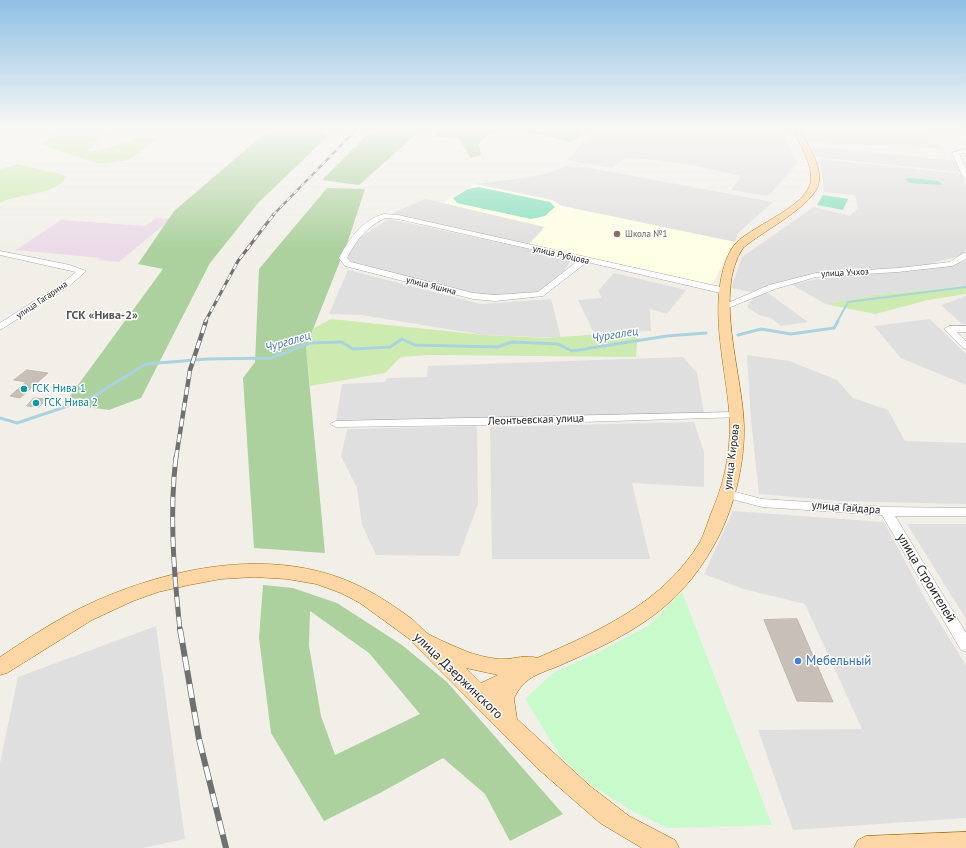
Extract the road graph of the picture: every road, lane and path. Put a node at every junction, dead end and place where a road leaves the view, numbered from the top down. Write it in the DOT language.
graph roads {
  1 [pos="812,170"];
  2 [pos="398,217"];
  3 [pos="0,253"];
  4 [pos="966,255"];
  5 [pos="584,260"];
  6 [pos="725,291"];
  7 [pos="726,306"];
  8 [pos="0,327"];
  9 [pos="966,329"];
  10 [pos="966,346"];
  11 [pos="737,415"];
  12 [pos="336,424"];
  13 [pos="728,494"];
  14 [pos="886,511"];
  15 [pos="966,512"];
  16 [pos="421,638"];
  17 [pos="35,644"];
  18 [pos="966,646"];
  19 [pos="557,658"];
  20 [pos="0,667"];
  21 [pos="0,674"];
  22 [pos="521,674"];
  23 [pos="477,694"];
  24 [pos="511,728"];
  25 [pos="966,844"];
  26 [pos="667,848"];
  27 [pos="866,848"];
  1 -- 6 [label="main road, улица Кирова"];
  2 -- 5 [label="street, улица Рубцова"];
  2 -- 5 [label="street, улица Яшина"];
  3 -- 8 [label="street, улица Гагарина"];
  4 -- 7 [label="street, улица Учхоз"];
  5 -- 6 [label="street, улица Рубцова"];
  6 -- 7 [label="main road, улица Кирова"];
  7 -- 11 [label="main road, улица Кирова"];
  9 -- 10 [label="street"];
  11 -- 12 [label="street, Леонтьевская улица"];
  11 -- 13 [label="main road, улица Кирова"];
  13 -- 14 [label="street, улица Гайдара"];
  13 -- 19 [label="main road, улица Кирова"];
  14 -- 15 [label="street, улица Гайдара"];
  14 -- 18 [label="street, улица Строителей"];
  16 -- 17 [label="main road, улица Дзержинского"];
  16 -- 19 [label="main road"];
  16 -- 23 [label="main road, улица Дзержинского"];
  17 -- 20 [label="main road, улица Дзержинского"];
  17 -- 21 [label="street"];
  19 -- 22 [label="main road, улица Кирова"];
  22 -- 23 [label="main road, улица Кирова"];
  22 -- 24 [label="main road"];
  23 -- 24 [label="main road, улица Дзержинского"];
  24 -- 26 [label="main road, улица Дзержинского"];
  25 -- 27 [label="main road"];
}
